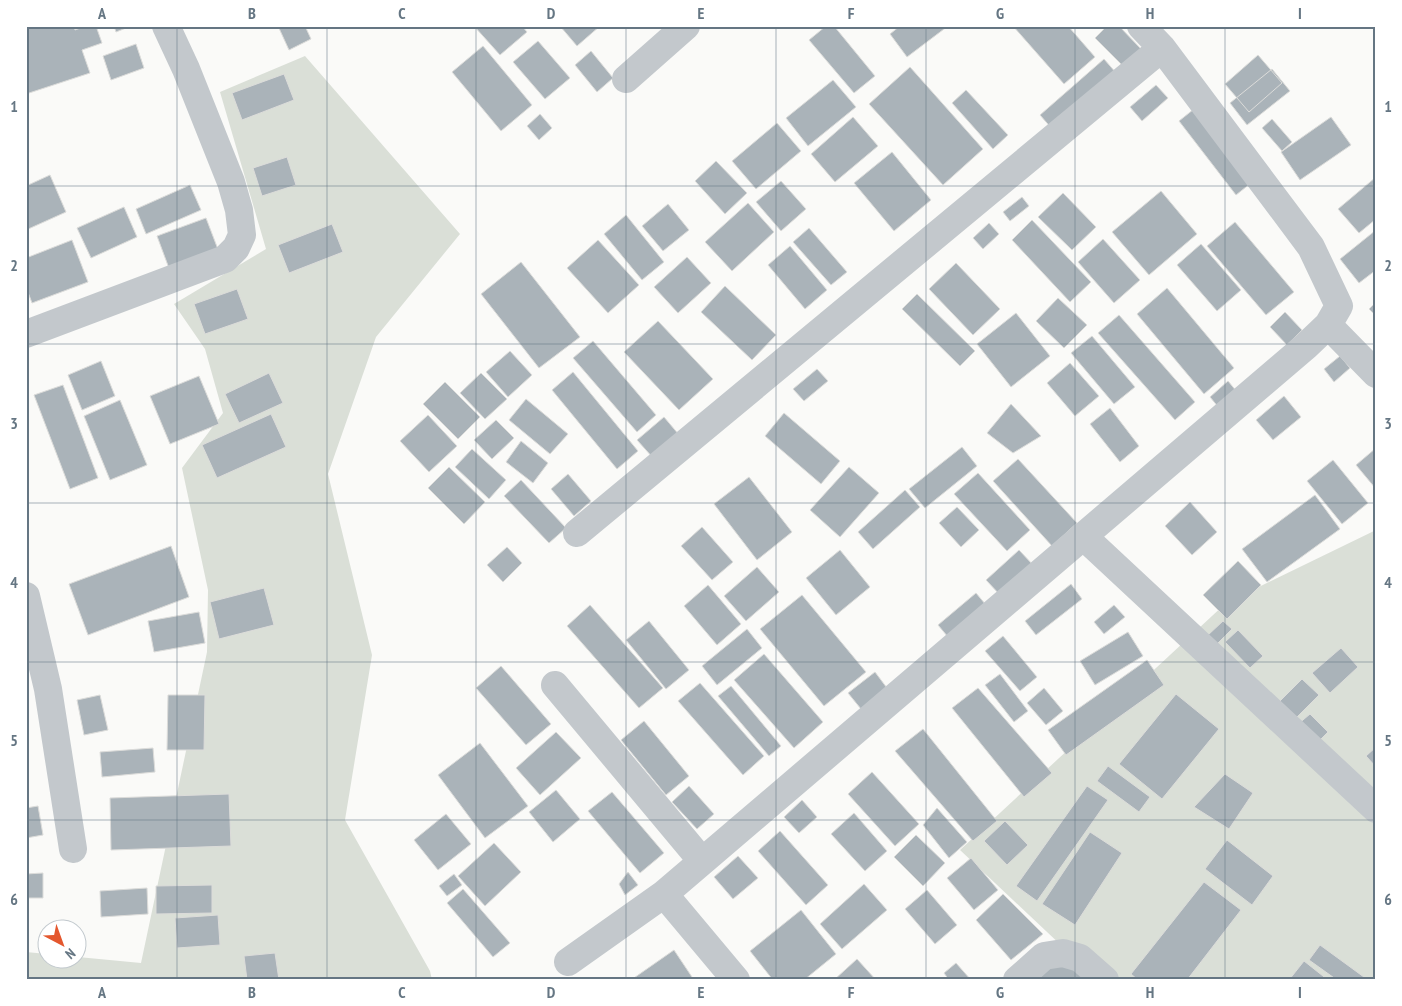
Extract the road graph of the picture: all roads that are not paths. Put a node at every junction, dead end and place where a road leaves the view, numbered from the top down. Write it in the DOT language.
graph roads {
  1 [pos="166,26"];
  2 [pos="686,26"];
  3 [pos="1141,26"];
  4 [pos="1162,48"];
  5 [pos="626,79"];
  6 [pos="1328,326"];
  7 [pos="26,334"];
  8 [pos="1376,374"];
  9 [pos="577,533"];
  10 [pos="1083,536"];
  11 [pos="26,596"];
  12 [pos="555,685"];
  13 [pos="1376,809"];
  14 [pos="74,849"];
  15 [pos="702,861"];
  16 [pos="664,894"];
  17 [pos="568,962"];
  18 [pos="736,980"];
  19 [pos="1017,980"];
  20 [pos="1105,980"];
  1 -- 7 [label="street"];
  2 -- 5 [label="street"];
  3 -- 4 [label="street"];
  4 -- 6 [label="street"];
  4 -- 9 [label="street"];
  6 -- 8 [label="street"];
  6 -- 10 [label="street"];
  10 -- 13 [label="street"];
  10 -- 15 [label="street"];
  11 -- 14 [label="street"];
  12 -- 15 [label="street"];
  15 -- 16 [label="street"];
  16 -- 17 [label="street"];
  16 -- 18 [label="street"];
  19 -- 20 [label="street"];
}
